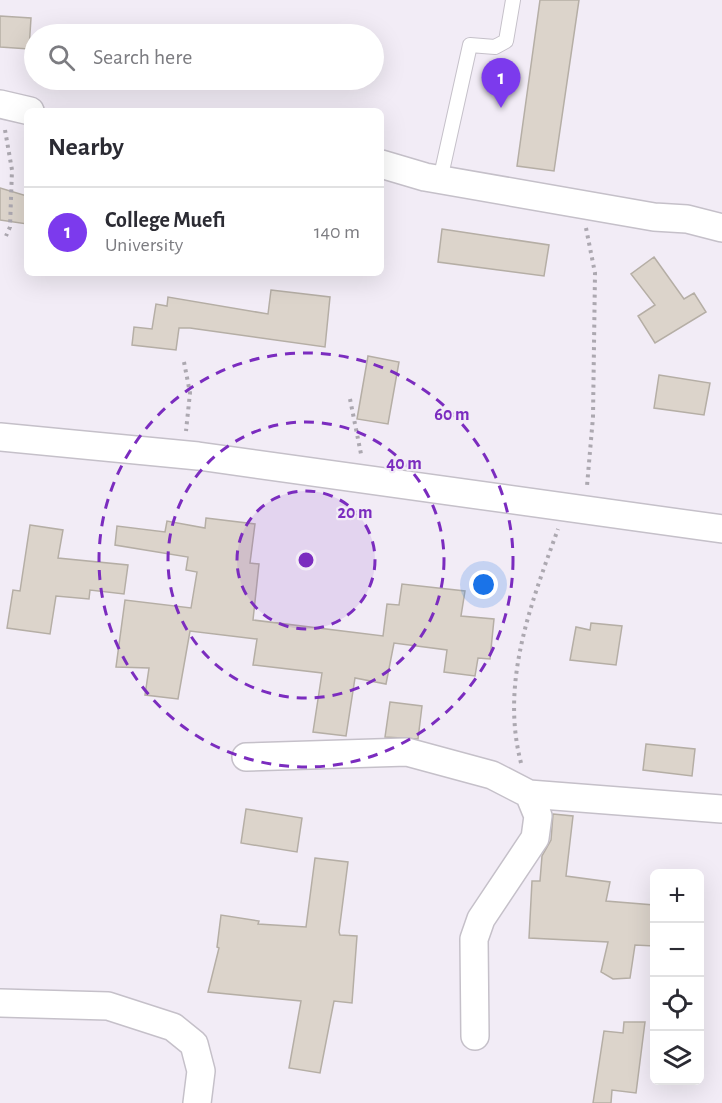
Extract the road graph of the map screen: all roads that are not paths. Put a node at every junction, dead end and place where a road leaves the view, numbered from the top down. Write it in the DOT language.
graph roads {
  1 [pos="513,0"];
  2 [pos="384,165"];
  3 [pos="440,180"];
  4 [pos="722,228"];
  5 [pos="0,437"];
  6 [pos="722,529"];
  7 [pos="246,757"];
  8 [pos="529,794"];
  9 [pos="722,809"];
  10 [pos="0,1003"];
  11 [pos="474,1036"];
  12 [pos="197,1103"];
  1 -- 3 [label="lane"];
  2 -- 3 [label="street"];
  3 -- 4 [label="street"];
  5 -- 6 [label="street"];
  7 -- 8 [label="street"];
  8 -- 9 [label="street"];
  8 -- 11 [label="street"];
  10 -- 12 [label="street"];
}
